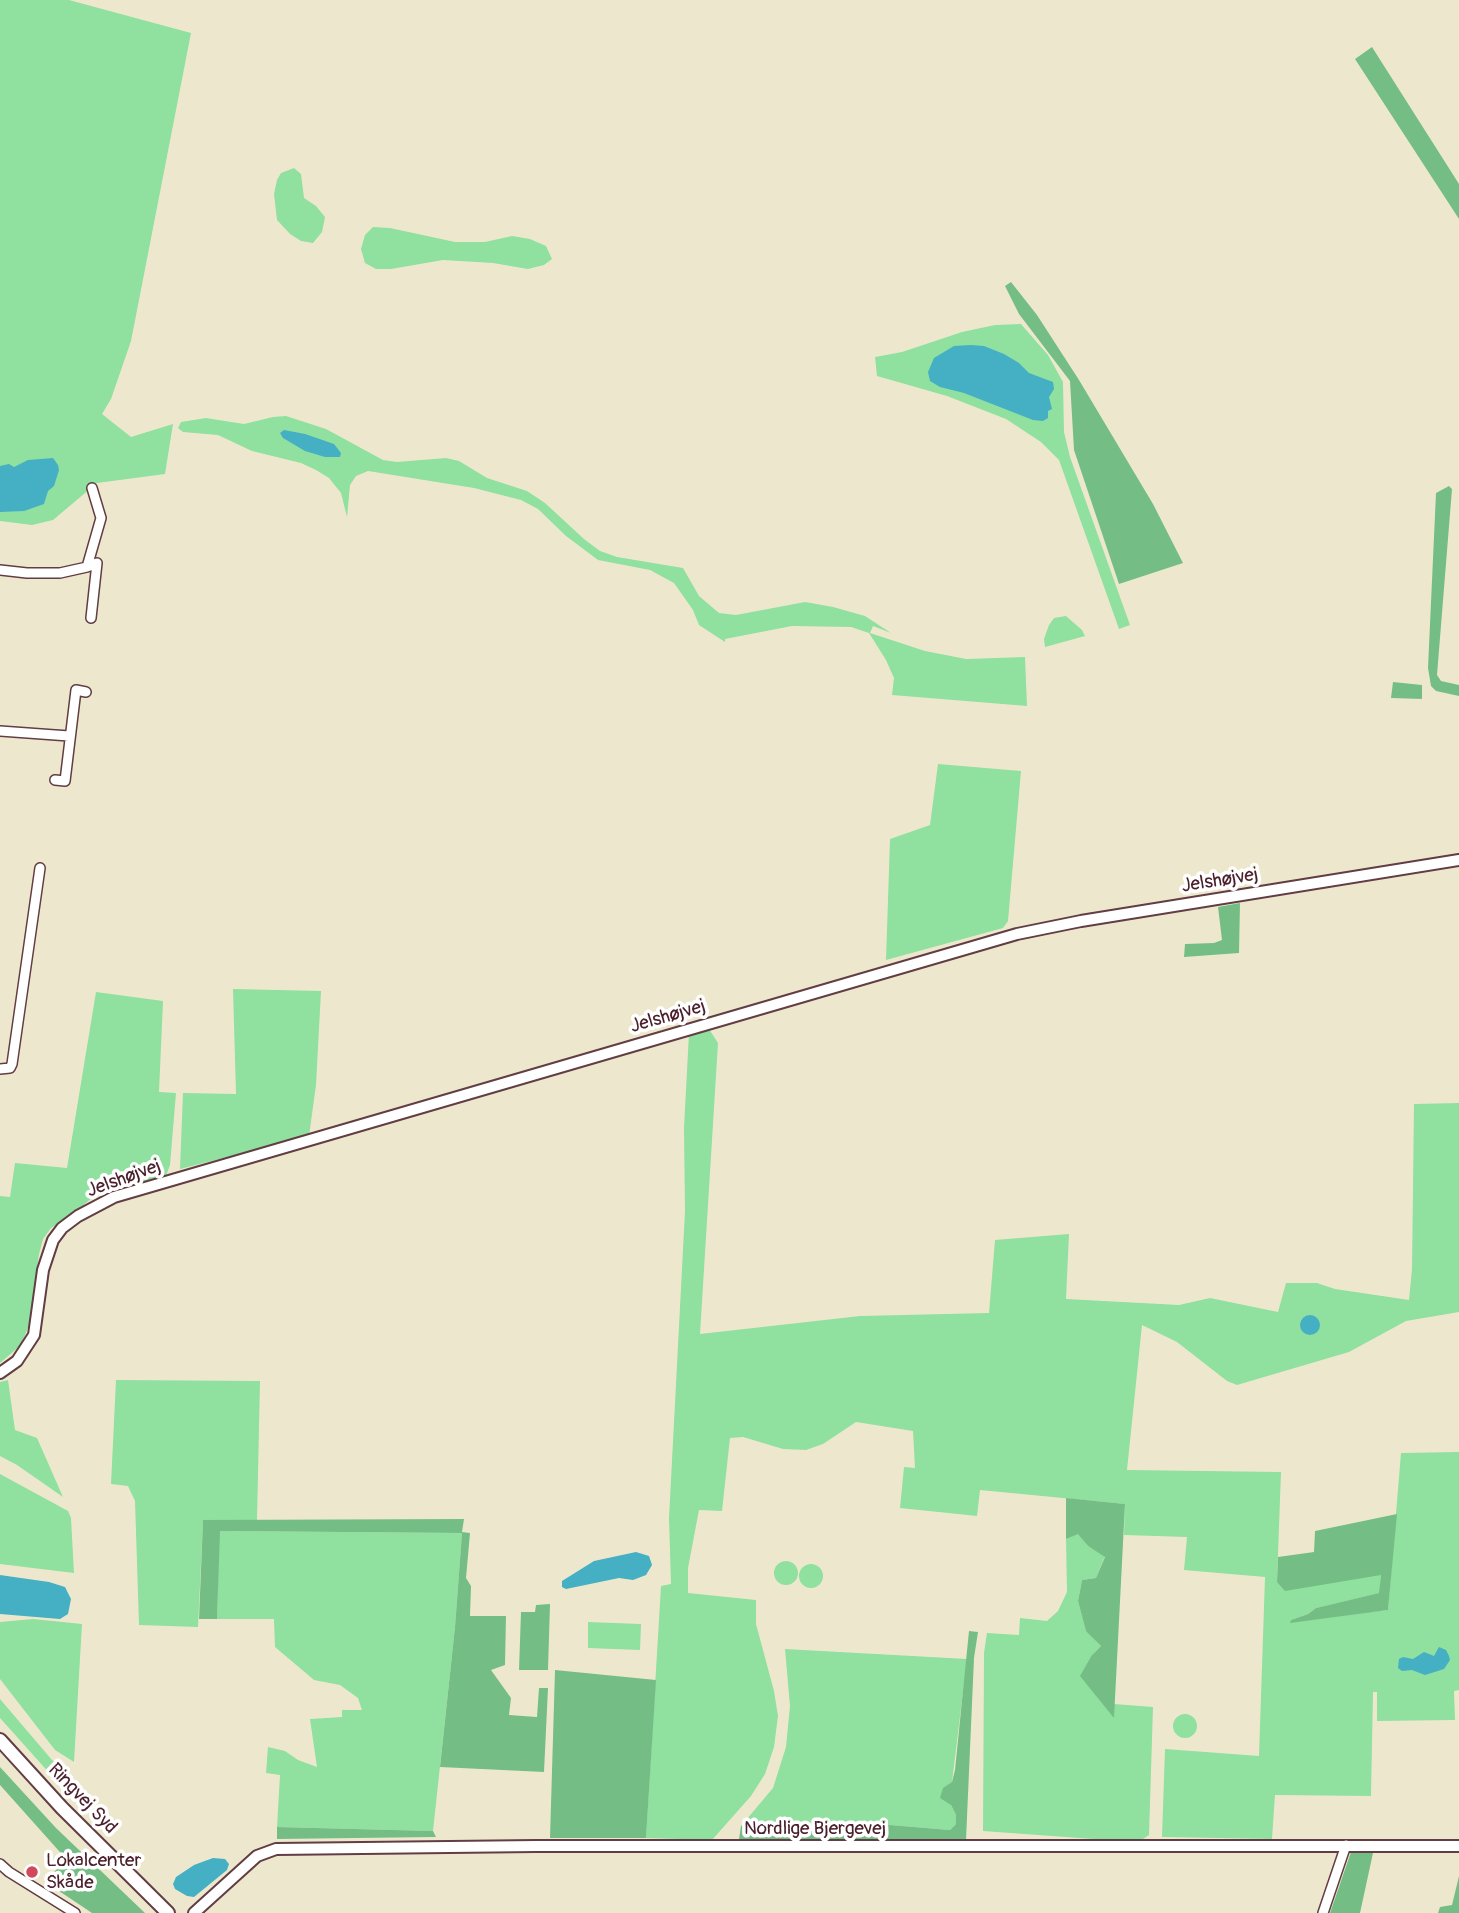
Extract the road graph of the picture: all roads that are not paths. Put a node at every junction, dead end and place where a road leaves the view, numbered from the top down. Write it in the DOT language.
graph roads {
  1 [pos="92,488"];
  2 [pos="87,567"];
  3 [pos="0,570"];
  4 [pos="91,618"];
  5 [pos="86,692"];
  6 [pos="0,731"];
  7 [pos="69,736"];
  8 [pos="55,780"];
  9 [pos="1459,860"];
  10 [pos="40,868"];
  11 [pos="0,1069"];
  12 [pos="0,1373"];
  13 [pos="0,1740"];
  14 [pos="1346,1845"];
  15 [pos="1459,1846"];
  16 [pos="3,1868"];
  17 [pos="75,1913"];
  18 [pos="168,1913"];
  19 [pos="194,1913"];
  20 [pos="1323,1913"];
  1 -- 2 [label="street"];
  2 -- 3 [label="street"];
  2 -- 4 [label="street"];
  5 -- 7 [label="street"];
  6 -- 7 [label="street"];
  7 -- 8 [label="street"];
  9 -- 12 [label="street, Jelshøjvej"];
  10 -- 11 [label="street"];
  13 -- 18 [label="main road, Ringvej Syd"];
  14 -- 15 [label="street, Nordlige Bjergevej"];
  14 -- 19 [label="street, Nordlige Bjergevej"];
  14 -- 20 [label="street"];
  16 -- 17 [label="street"];
}
